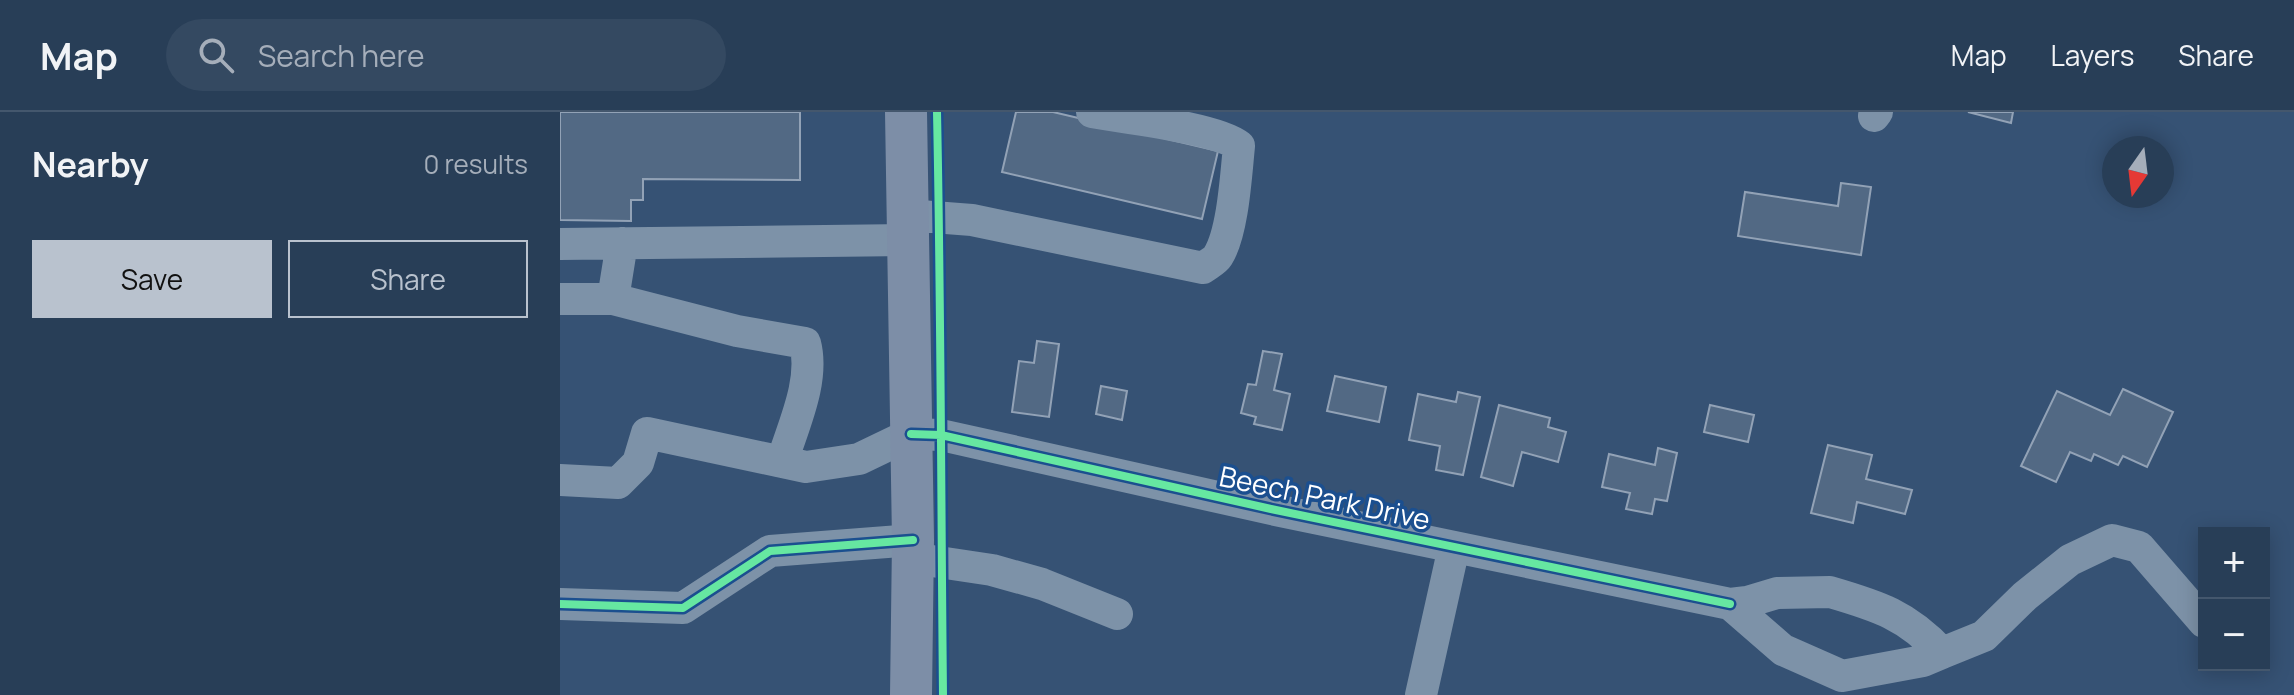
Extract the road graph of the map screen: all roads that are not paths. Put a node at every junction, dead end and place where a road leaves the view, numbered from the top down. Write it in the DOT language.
graph roads {
  1 [pos="906,112"];
  2 [pos="1092,112"];
  3 [pos="908,227"];
  4 [pos="622,243"];
  5 [pos="560,244"];
  6 [pos="560,299"];
  7 [pos="613,299"];
  8 [pos="911,434"];
  9 [pos="782,462"];
  10 [pos="560,480"];
  11 [pos="1454,547"];
  12 [pos="912,549"];
  13 [pos="560,604"];
  14 [pos="1730,604"];
  15 [pos="1117,614"];
  16 [pos="2198,615"];
  17 [pos="1942,653"];
  18 [pos="911,695"];
  19 [pos="1421,695"];
  1 -- 3 [label="main road"];
  2 -- 3 [label="street"];
  3 -- 4 [label="street"];
  3 -- 8 [label="main road"];
  4 -- 5 [label="street"];
  4 -- 7 [label="street"];
  6 -- 7 [label="street"];
  7 -- 9 [label="street"];
  8 -- 9 [label="street"];
  8 -- 11 [label="street, Beech Park Drive"];
  8 -- 12 [label="main road"];
  9 -- 10 [label="street"];
  11 -- 14 [label="street, Beech Park Drive"];
  11 -- 19 [label="street"];
  12 -- 13 [label="street"];
  12 -- 15 [label="street"];
  12 -- 18 [label="main road"];
  14 -- 17 [label="street, Beech Park Drive"];
  14 -- 17 [label="street, Beech Park Drive"];
  16 -- 17 [label="street, Beech Park Drive"];
}
